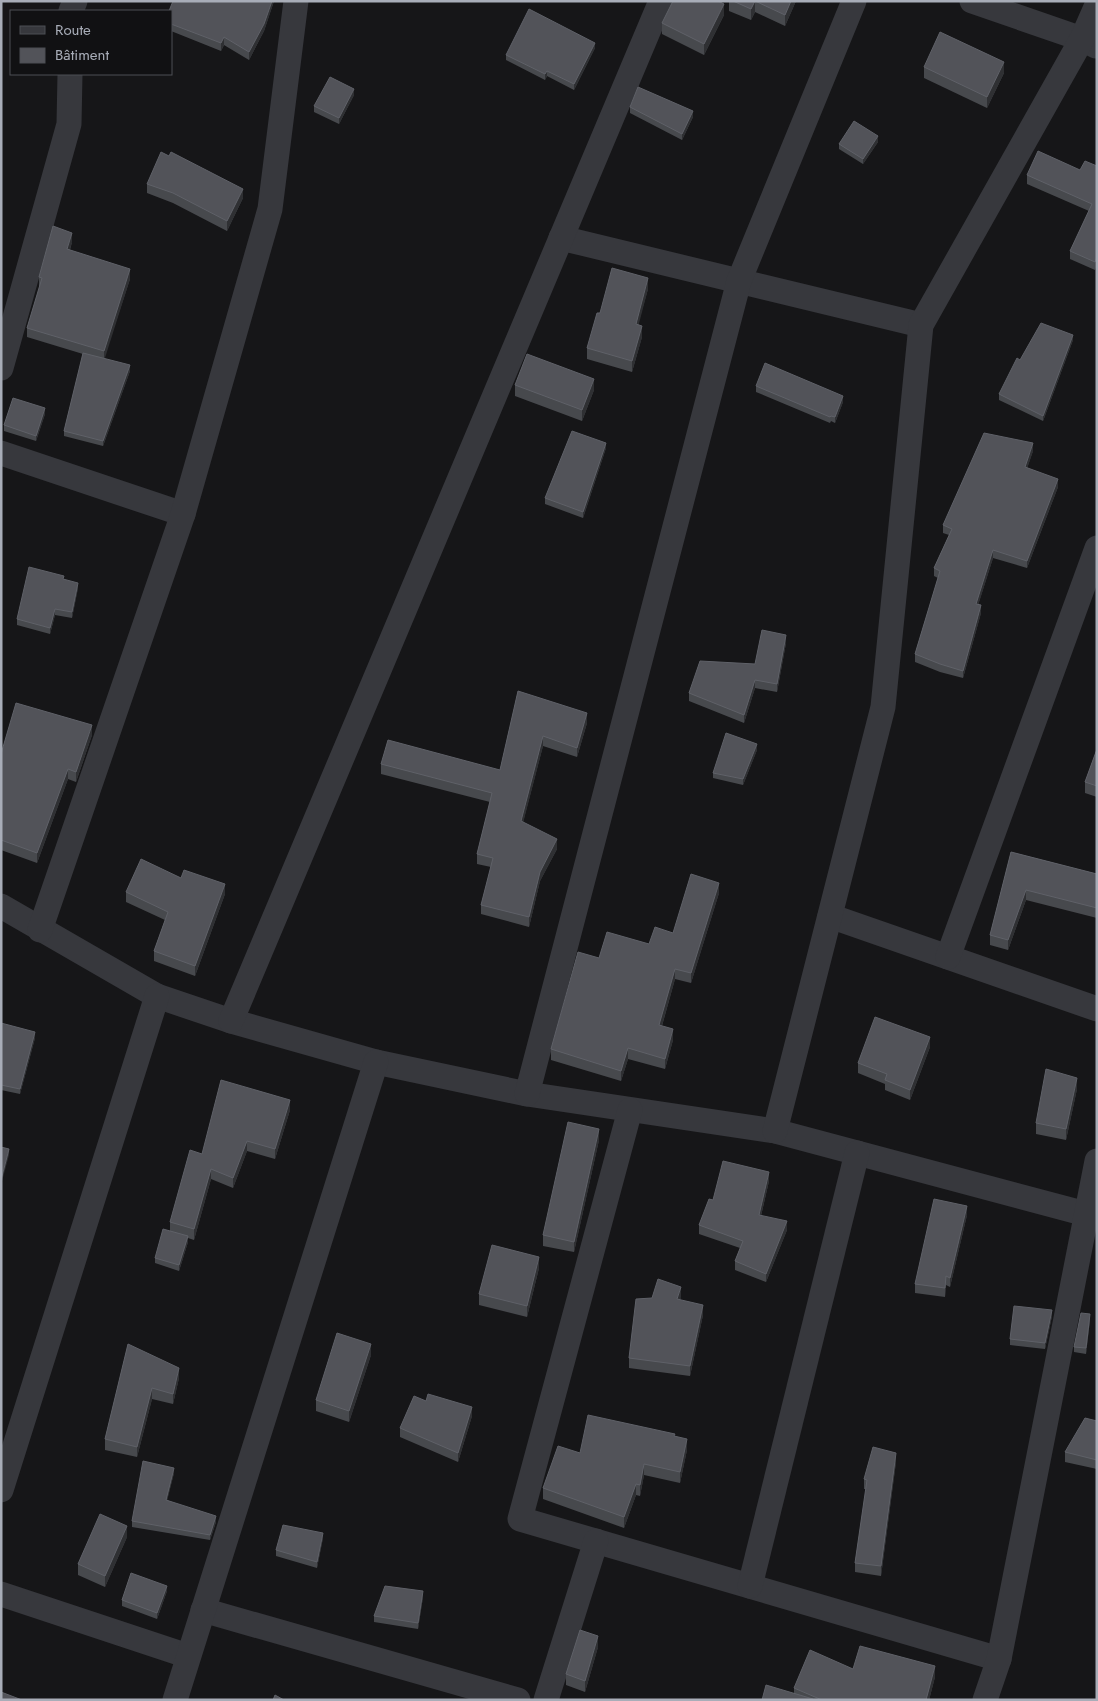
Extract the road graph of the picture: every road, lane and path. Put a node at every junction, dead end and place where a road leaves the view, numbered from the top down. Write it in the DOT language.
graph roads {
  1 [pos="296,1"];
  2 [pos="661,1"];
  3 [pos="854,1"];
  4 [pos="972,1"];
  5 [pos="1097,5"];
  6 [pos="1089,42"];
  7 [pos="70,75"];
  8 [pos="561,238"];
  9 [pos="739,281"];
  10 [pos="921,325"];
  11 [pos="1,368"];
  12 [pos="1,453"];
  13 [pos="183,514"];
  14 [pos="1097,548"];
  15 [pos="1,906"];
  16 [pos="830,916"];
  17 [pos="40,930"];
  18 [pos="948,957"];
  19 [pos="157,996"];
  20 [pos="1097,1009"];
  21 [pos="231,1021"];
  22 [pos="376,1062"];
  23 [pos="526,1094"];
  24 [pos="630,1110"];
  25 [pos="775,1131"];
  26 [pos="857,1153"];
  27 [pos="1097,1162"];
  28 [pos="1091,1216"];
  29 [pos="1,1490"];
  30 [pos="596,1541"];
  31 [pos="750,1586"];
  32 [pos="1,1594"];
  33 [pos="203,1610"];
  34 [pos="188,1656"];
  35 [pos="999,1659"];
  36 [pos="175,1700"];
  37 [pos="518,1700"];
  38 [pos="546,1700"];
  39 [pos="985,1700"];
  1 -- 13 [label="street"];
  2 -- 8 [label="street"];
  3 -- 9 [label="street"];
  4 -- 6 [label="street"];
  5 -- 6 [label="street"];
  6 -- 10 [label="street"];
  7 -- 11 [label="street"];
  8 -- 9 [label="street"];
  8 -- 21 [label="street"];
  9 -- 10 [label="street"];
  9 -- 23 [label="street"];
  10 -- 16 [label="street"];
  12 -- 13 [label="street"];
  13 -- 17 [label="street"];
  14 -- 18 [label="street"];
  15 -- 17 [label="street"];
  16 -- 18 [label="street"];
  16 -- 25 [label="street"];
  17 -- 19 [label="street"];
  18 -- 20 [label="street"];
  19 -- 21 [label="street"];
  19 -- 29 [label="street"];
  21 -- 22 [label="street"];
  22 -- 23 [label="street"];
  22 -- 33 [label="street"];
  23 -- 24 [label="street"];
  24 -- 25 [label="street"];
  24 -- 30 [label="street"];
  25 -- 26 [label="street"];
  26 -- 28 [label="street"];
  26 -- 31 [label="street"];
  27 -- 28 [label="street"];
  28 -- 35 [label="street"];
  30 -- 31 [label="street"];
  30 -- 38 [label="street"];
  31 -- 35 [label="street"];
  32 -- 34 [label="street"];
  33 -- 34 [label="street"];
  33 -- 37 [label="street"];
  34 -- 36 [label="street"];
  35 -- 39 [label="street"];
}
